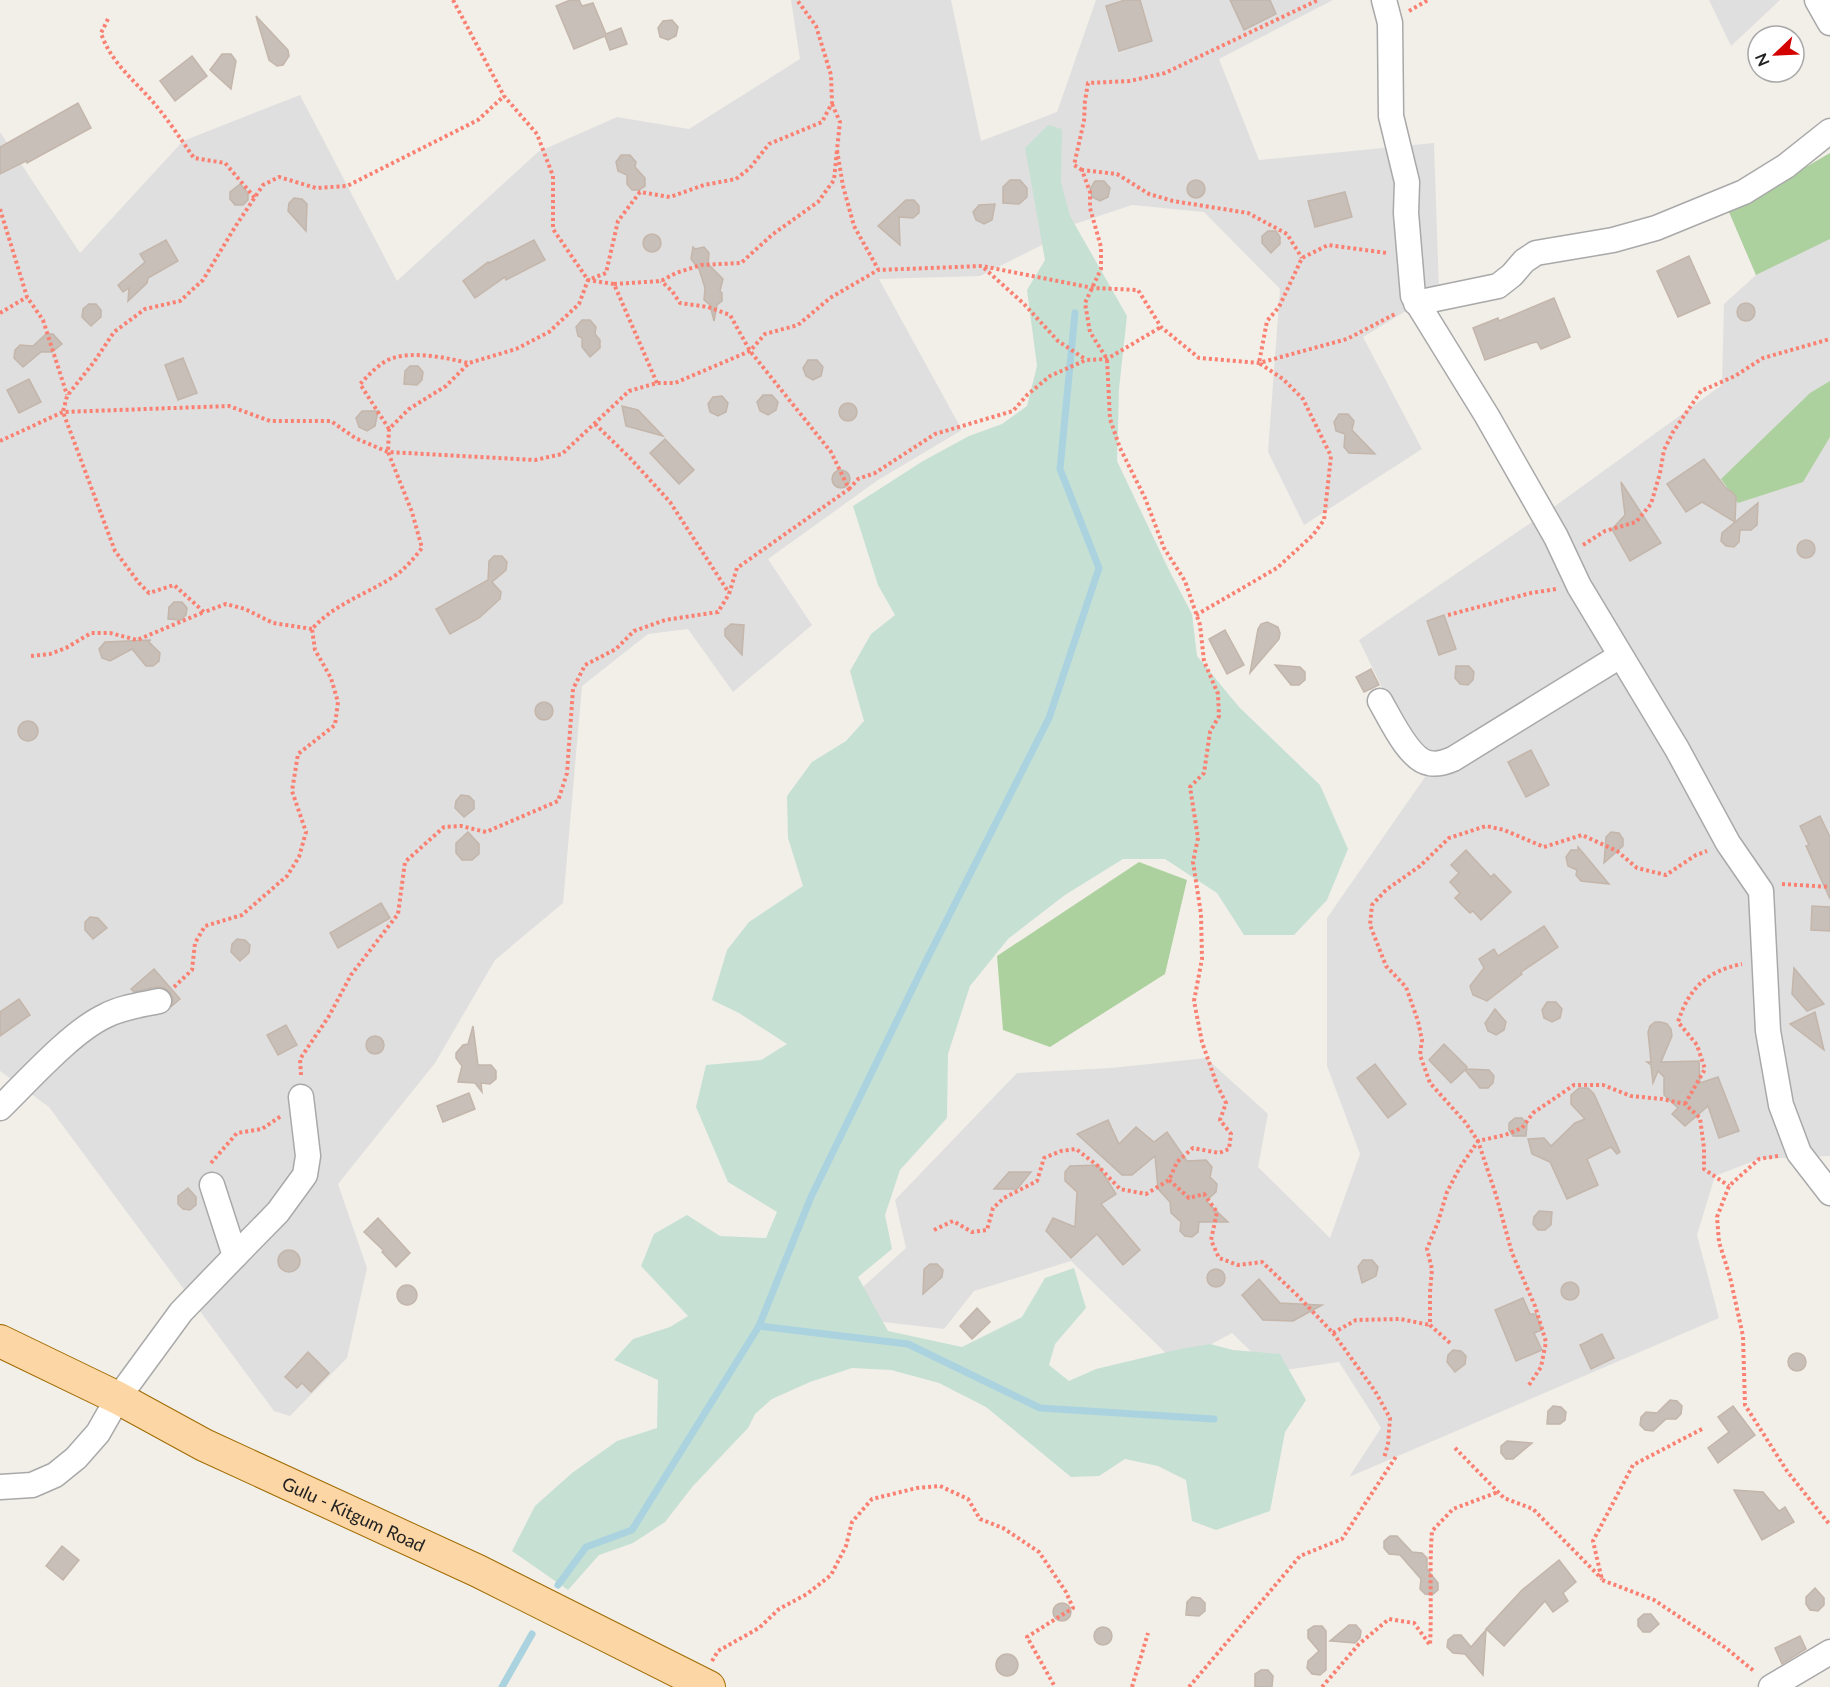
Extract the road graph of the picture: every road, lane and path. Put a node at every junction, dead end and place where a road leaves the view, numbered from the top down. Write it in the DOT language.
graph roads {
  1 [pos="453,0"];
  2 [pos="797,0"];
  3 [pos="1318,0"];
  4 [pos="1384,0"];
  5 [pos="1817,0"];
  6 [pos="108,19"];
  7 [pos="1830,23"];
  8 [pos="504,96"];
  9 [pos="832,103"];
  10 [pos="1830,130"];
  11 [pos="837,150"];
  12 [pos="1082,170"];
  13 [pos="255,198"];
  14 [pos="0,209"];
  15 [pos="1302,258"];
  16 [pos="982,266"];
  17 [pos="878,270"];
  18 [pos="1410,272"];
  19 [pos="588,280"];
  20 [pos="660,281"];
  21 [pos="614,284"];
  22 [pos="1093,288"];
  23 [pos="27,297"];
  24 [pos="1416,303"];
  25 [pos="0,313"];
  26 [pos="1161,327"];
  27 [pos="1830,339"];
  28 [pos="750,351"];
  29 [pos="1107,359"];
  30 [pos="1086,360"];
  31 [pos="469,363"];
  32 [pos="1259,363"];
  33 [pos="657,383"];
  34 [pos="68,396"];
  35 [pos="63,412"];
  36 [pos="595,423"];
  37 [pos="389,429"];
  38 [pos="0,441"];
  39 [pos="388,452"];
  40 [pos="849,489"];
  41 [pos="1579,586"];
  42 [pos="729,594"];
  43 [pos="204,612"];
  44 [pos="1196,615"];
  45 [pos="1448,615"];
  46 [pos="312,629"];
  47 [pos="31,656"];
  48 [pos="1620,656"];
  49 [pos="1380,702"];
  50 [pos="1728,843"];
  51 [pos="1830,886"];
  52 [pos="1761,891"];
  53 [pos="1764,960"];
  54 [pos="159,1001"];
  55 [pos="301,1097"];
  56 [pos="1685,1104"];
  57 [pos="0,1108"];
  58 [pos="1478,1141"];
  59 [pos="1799,1153"];
  60 [pos="212,1174"];
  61 [pos="1169,1180"];
  62 [pos="1729,1186"];
  63 [pos="1830,1193"];
  64 [pos="934,1230"];
  65 [pos="235,1256"];
  66 [pos="1430,1325"];
  67 [pos="1333,1334"];
  68 [pos="0,1341"];
  69 [pos="1450,1342"];
  70 [pos="1529,1385"];
  71 [pos="118,1398"];
  72 [pos="1702,1429"];
  73 [pos="1455,1449"];
  74 [pos="1397,1455"];
  75 [pos="1384,1458"];
  76 [pos="0,1487"];
  77 [pos="1498,1492"];
  78 [pos="1830,1525"];
  79 [pos="1602,1580"];
  80 [pos="1148,1633"];
  81 [pos="1830,1652"];
  82 [pos="709,1676"];
  83 [pos="1055,1687"];
  84 [pos="1132,1687"];
  85 [pos="1189,1687"];
  86 [pos="1322,1687"];
  87 [pos="1771,1687"];
  1 -- 8 [label="path"];
  2 -- 9 [label="path"];
  3 -- 12 [label="path"];
  4 -- 18 [label="street"];
  5 -- 7 [label="street"];
  6 -- 13 [label="path"];
  8 -- 13 [label="path"];
  8 -- 19 [label="path"];
  9 -- 11 [label="path"];
  9 -- 19 [label="path"];
  10 -- 24 [label="street"];
  11 -- 17 [label="path"];
  11 -- 20 [label="path"];
  12 -- 15 [label="path"];
  12 -- 22 [label="path"];
  13 -- 34 [label="path"];
  14 -- 23 [label="path"];
  15 -- 18 [label="path"];
  15 -- 32 [label="path"];
  16 -- 17 [label="path"];
  16 -- 22 [label="path"];
  16 -- 30 [label="path"];
  17 -- 28 [label="path"];
  18 -- 24 [label="street"];
  19 -- 21 [label="path"];
  19 -- 31 [label="path"];
  20 -- 21 [label="path"];
  20 -- 28 [label="path"];
  21 -- 33 [label="path"];
  22 -- 26 [label="path"];
  22 -- 29 [label="path"];
  23 -- 25 [label="path"];
  23 -- 34 [label="path"];
  24 -- 32 [label="path"];
  24 -- 41 [label="street"];
  26 -- 29 [label="path"];
  26 -- 32 [label="path"];
  27 -- 41 [label="path"];
  28 -- 33 [label="path"];
  28 -- 40 [label="path"];
  29 -- 30 [label="path"];
  29 -- 44 [label="path"];
  30 -- 40 [label="path"];
  31 -- 37 [label="path"];
  31 -- 37 [label="path"];
  32 -- 44 [label="path"];
  33 -- 36 [label="path"];
  34 -- 35 [label="path"];
  35 -- 38 [label="path"];
  35 -- 39 [label="path"];
  35 -- 43 [label="path"];
  36 -- 39 [label="path"];
  36 -- 42 [label="path"];
  37 -- 39 [label="path"];
  39 -- 46 [label="path"];
  40 -- 42 [label="path"];
  41 -- 45 [label="path"];
  41 -- 48 [label="street"];
  42 -- 55 [label="path"];
  43 -- 46 [label="path"];
  43 -- 47 [label="path"];
  44 -- 61 [label="path"];
  46 -- 54 [label="path"];
  48 -- 49 [label="street"];
  48 -- 50 [label="street"];
  50 -- 52 [label="street"];
  50 -- 58 [label="path"];
  51 -- 52 [label="path"];
  52 -- 53 [label="street"];
  53 -- 56 [label="path"];
  53 -- 59 [label="street"];
  54 -- 57 [label="street"];
  55 -- 60 [label="path"];
  55 -- 65 [label="street"];
  56 -- 58 [label="path"];
  56 -- 62 [label="path"];
  58 -- 66 [label="path"];
  58 -- 70 [label="path"];
  59 -- 62 [label="path"];
  59 -- 63 [label="street"];
  60 -- 65 [label="street"];
  61 -- 64 [label="path"];
  61 -- 67 [label="path"];
  62 -- 78 [label="path"];
  65 -- 71 [label="street"];
  66 -- 67 [label="path"];
  66 -- 69 [label="path"];
  67 -- 75 [label="path"];
  68 -- 71 [label="main road, Gulu - Kitgum Road"];
  71 -- 76 [label="street"];
  71 -- 82 [label="main road, Gulu - Kitgum Road"];
  72 -- 79 [label="path"];
  73 -- 77 [label="path"];
  74 -- 85 [label="path"];
  77 -- 79 [label="path"];
  77 -- 86 [label="path"];
  79 -- 87 [label="path"];
  80 -- 84 [label="path"];
  81 -- 87 [label="street"];
  82 -- 83 [label="path"];
}
